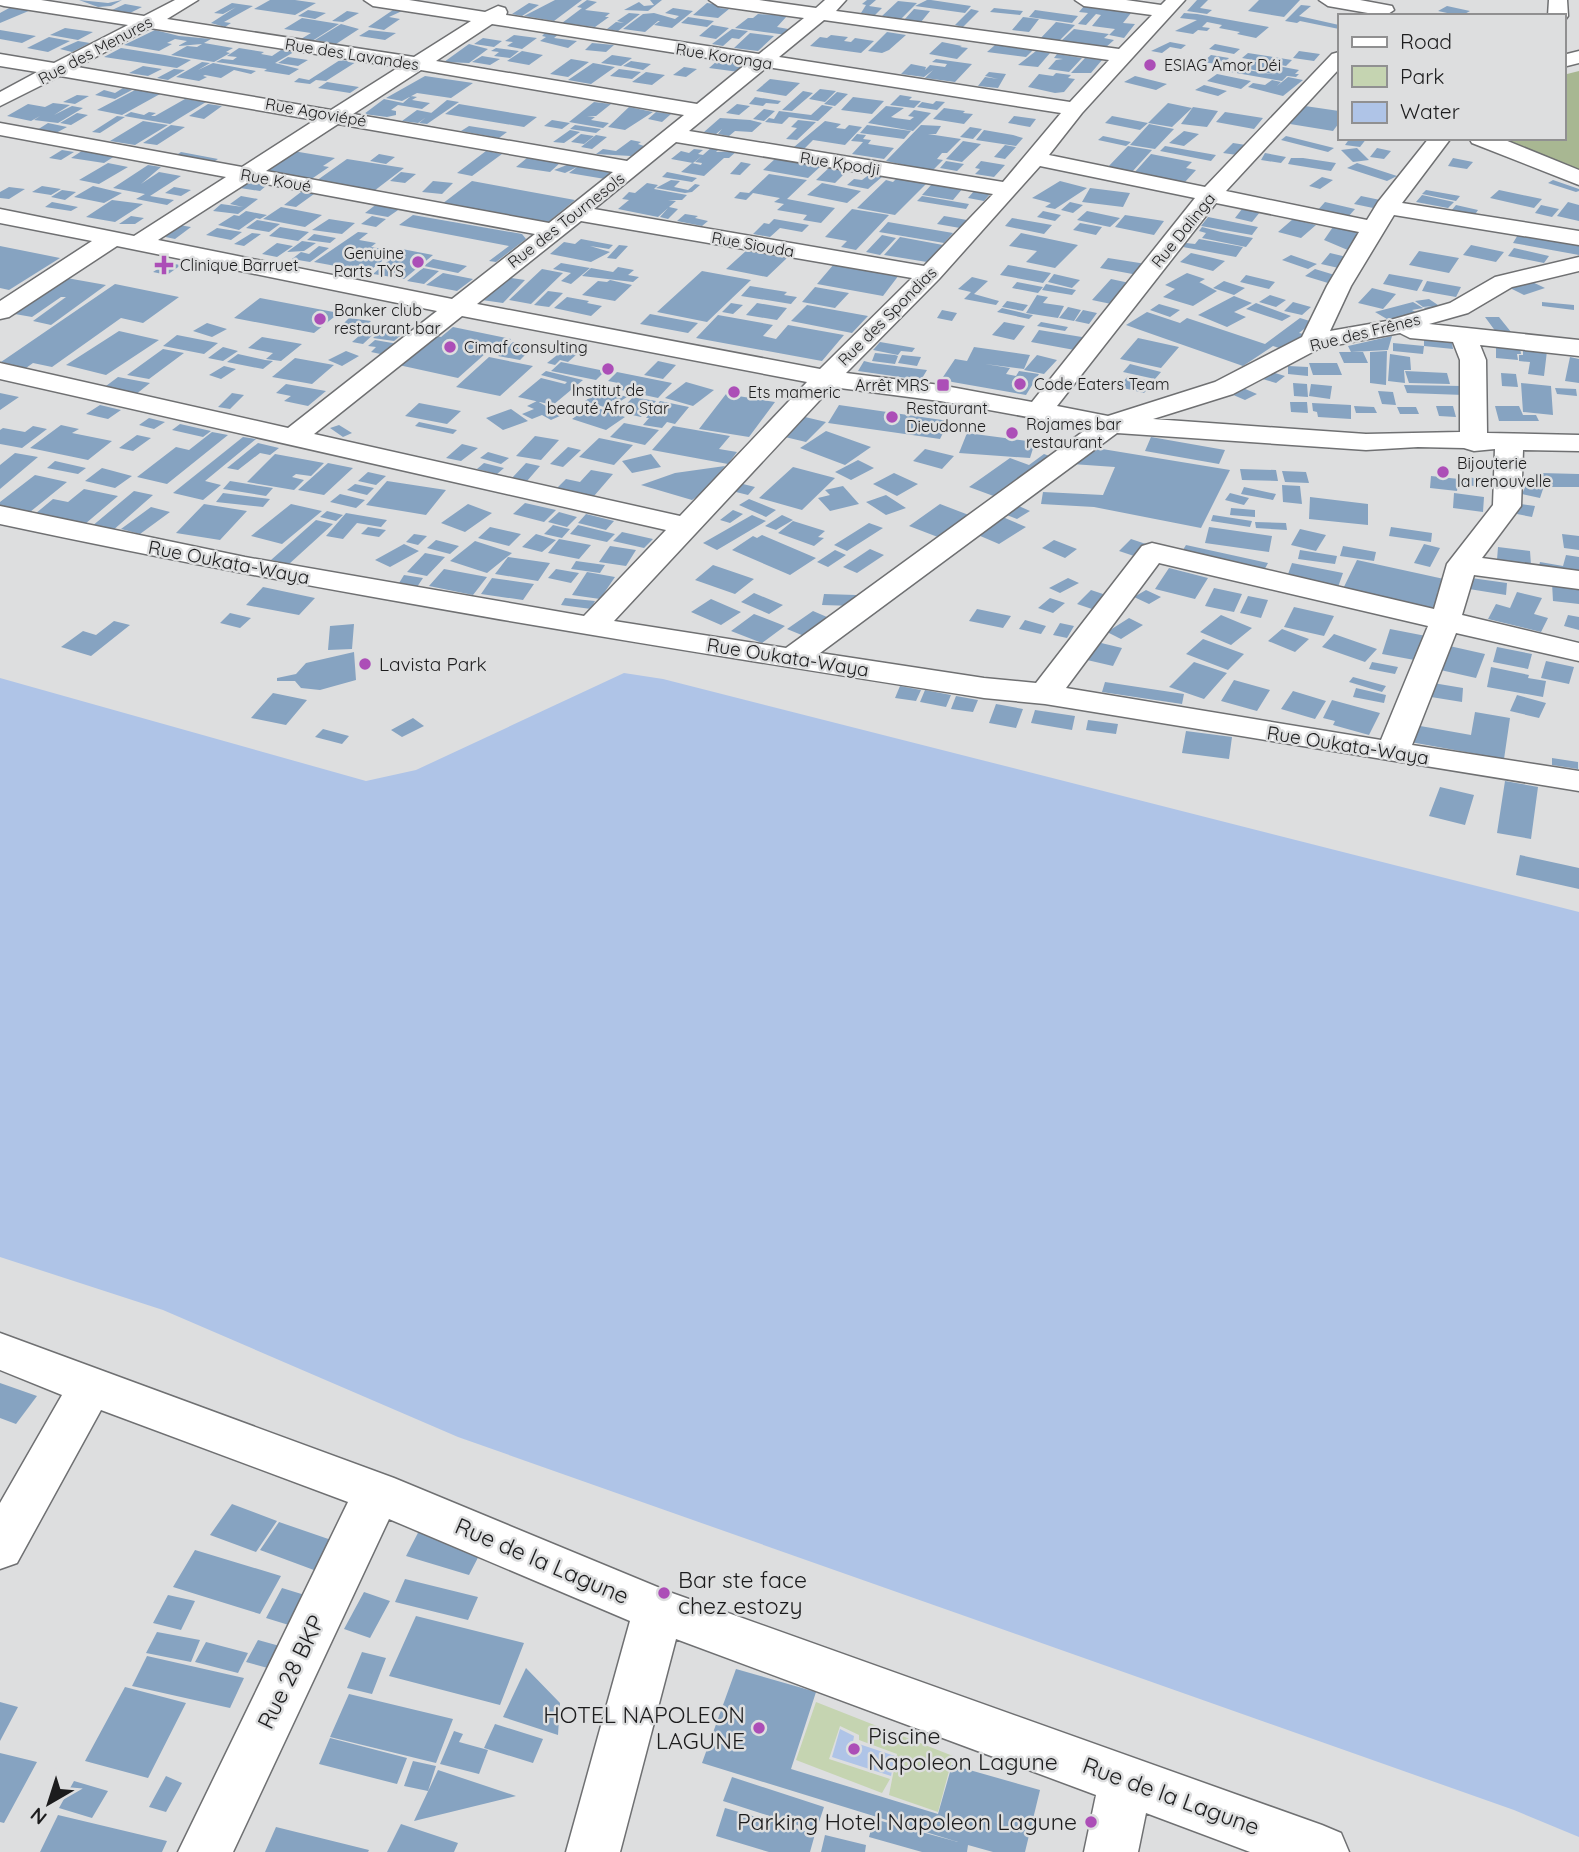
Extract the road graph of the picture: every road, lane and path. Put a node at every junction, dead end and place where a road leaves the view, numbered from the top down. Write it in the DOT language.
graph roads {
  1 [pos="4,0"];
  2 [pos="189,0"];
  3 [pos="373,0"];
  4 [pos="517,0"];
  5 [pos="718,0"];
  6 [pos="837,0"];
  7 [pos="1084,0"];
  8 [pos="1328,0"];
  9 [pos="1170,5"];
  10 [pos="1388,9"];
  11 [pos="819,15"];
  12 [pos="489,18"];
  13 [pos="147,23"];
  14 [pos="1124,56"];
  15 [pos="1338,59"];
  16 [pos="0,60"];
  17 [pos="761,62"];
  18 [pos="419,64"];
  19 [pos="58,69"];
  20 [pos="0,100"];
  21 [pos="1076,109"];
  22 [pos="700,111"];
  23 [pos="338,116"];
  24 [pos="0,129"];
  25 [pos="671,135"];
  26 [pos="1438,140"];
  27 [pos="1485,140"];
  28 [pos="1037,159"];
  29 [pos="632,168"];
  30 [pos="245,175"];
  31 [pos="1579,178"];
  32 [pos="1009,190"];
  33 [pos="1210,195"];
  34 [pos="1386,206"];
  35 [pos="576,213"];
  36 [pos="1,216"];
  37 [pos="1372,228"];
  38 [pos="551,230"];
  39 [pos="115,237"];
  40 [pos="1579,238"];
  41 [pos="140,242"];
  42 [pos="1579,264"];
  43 [pos="930,274"];
  44 [pos="455,308"];
  45 [pos="0,312"];
  46 [pos="1390,328"];
  47 [pos="1463,335"];
  48 [pos="1313,342"];
  49 [pos="1579,348"];
  50 [pos="0,372"];
  51 [pos="826,378"];
  52 [pos="1039,411"];
  53 [pos="1113,423"];
  54 [pos="293,437"];
  55 [pos="1474,443"];
  56 [pos="1509,443"];
  57 [pos="1579,443"];
  58 [pos="0,515"];
  59 [pos="685,526"];
  60 [pos="1462,564"];
  61 [pos="1579,580"];
  62 [pos="1445,622"];
  63 [pos="592,626"];
  64 [pos="1579,652"];
  65 [pos="793,658"];
  66 [pos="1045,694"];
  67 [pos="1393,752"];
  68 [pos="1579,780"];
  69 [pos="0,1351"];
  70 [pos="90,1387"];
  71 [pos="377,1492"];
  72 [pos="0,1548"];
  73 [pos="658,1610"];
  74 [pos="1126,1779"];
  75 [pos="205,1852"];
  76 [pos="593,1852"];
  77 [pos="1111,1852"];
  78 [pos="1322,1852"];
  1 -- 13 [label="street, Rue des Lavandes"];
  2 -- 13 [label="street, Rue des Menures"];
  3 -- 12 [label="street, Rue Koronga"];
  4 -- 12 [label="street"];
  5 -- 11 [label="street"];
  6 -- 11 [label="street, Rue des Tournesols"];
  7 -- 9 [label="street"];
  8 -- 10 [label="street"];
  9 -- 14 [label="street, Rue des Spondias"];
  11 -- 14 [label="street"];
  11 -- 17 [label="street, Rue des Tournesols"];
  12 -- 17 [label="street, Rue Koronga"];
  12 -- 18 [label="street"];
  13 -- 18 [label="street, Rue des Lavandes"];
  13 -- 19 [label="street, Rue des Menures"];
  14 -- 21 [label="street, Rue des Spondias"];
  15 -- 33 [label="street, Rue Dalinga"];
  16 -- 19 [label="street, Rue Agoviépé"];
  17 -- 21 [label="street, Rue Koronga"];
  17 -- 22 [label="street, Rue des Tournesols"];
  18 -- 22 [label="street, Rue des Lavandes"];
  18 -- 23 [label="street"];
  19 -- 20 [label="street, Rue des Menures"];
  19 -- 23 [label="street, Rue Agoviépé"];
  21 -- 28 [label="street, Rue des Spondias"];
  22 -- 25 [label="street, Rue des Tournesols"];
  23 -- 29 [label="street, Rue Agoviépé"];
  23 -- 30 [label="street"];
  24 -- 30 [label="street, Rue Koué"];
  25 -- 29 [label="street, Rue des Tournesols"];
  25 -- 32 [label="street, Rue Kpodji"];
  26 -- 34 [label="street"];
  27 -- 31 [label="street"];
  28 -- 32 [label="street, Rue des Spondias"];
  28 -- 33 [label="street"];
  29 -- 35 [label="street, Rue des Tournesols"];
  30 -- 38 [label="street, Rue Koué"];
  30 -- 41 [label="street"];
  32 -- 43 [label="street, Rue des Spondias"];
  33 -- 37 [label="street"];
  33 -- 52 [label="street, Rue Dalinga"];
  34 -- 37 [label="street"];
  34 -- 40 [label="street"];
  35 -- 38 [label="street, Rue des Tournesols"];
  35 -- 43 [label="street, Rue Siouda"];
  36 -- 39 [label="street"];
  37 -- 48 [label="street"];
  38 -- 44 [label="street, Rue des Tournesols"];
  39 -- 41 [label="street"];
  39 -- 45 [label="street"];
  41 -- 44 [label="street"];
  42 -- 46 [label="street, Rue des Frênes"];
  43 -- 51 [label="street, Rue des Spondias"];
  44 -- 51 [label="street"];
  44 -- 54 [label="street, Rue des Tournesols"];
  46 -- 47 [label="street"];
  46 -- 48 [label="street, Rue des Frênes"];
  47 -- 49 [label="street"];
  47 -- 55 [label="street"];
  48 -- 53 [label="street, Rue des Frênes"];
  50 -- 54 [label="street"];
  51 -- 52 [label="street"];
  51 -- 59 [label="street, Rue des Spondias"];
  52 -- 53 [label="street"];
  53 -- 55 [label="street"];
  53 -- 65 [label="street"];
  54 -- 59 [label="street"];
  55 -- 56 [label="street"];
  56 -- 57 [label="street"];
  56 -- 60 [label="street"];
  58 -- 63 [label="street, Rue Oukata-Waya"];
  59 -- 63 [label="street, Rue des Spondias"];
  60 -- 61 [label="street"];
  60 -- 62 [label="street"];
  62 -- 64 [label="street"];
  62 -- 66 [label="street"];
  62 -- 67 [label="street"];
  63 -- 65 [label="street, Rue Oukata-Waya"];
  65 -- 66 [label="street, Rue Oukata-Waya"];
  66 -- 67 [label="street, Rue Oukata-Waya"];
  67 -- 68 [label="street, Rue Oukata-Waya"];
  69 -- 70 [label="street, Rue de la Lagune"];
  70 -- 71 [label="street, Rue de la Lagune"];
  70 -- 72 [label="street"];
  71 -- 73 [label="street, Rue de la Lagune"];
  71 -- 75 [label="street, Rue 28 BKP"];
  73 -- 74 [label="street, Rue de la Lagune"];
  73 -- 76 [label="street"];
  74 -- 77 [label="street"];
  74 -- 78 [label="street, Rue de la Lagune"];
}
